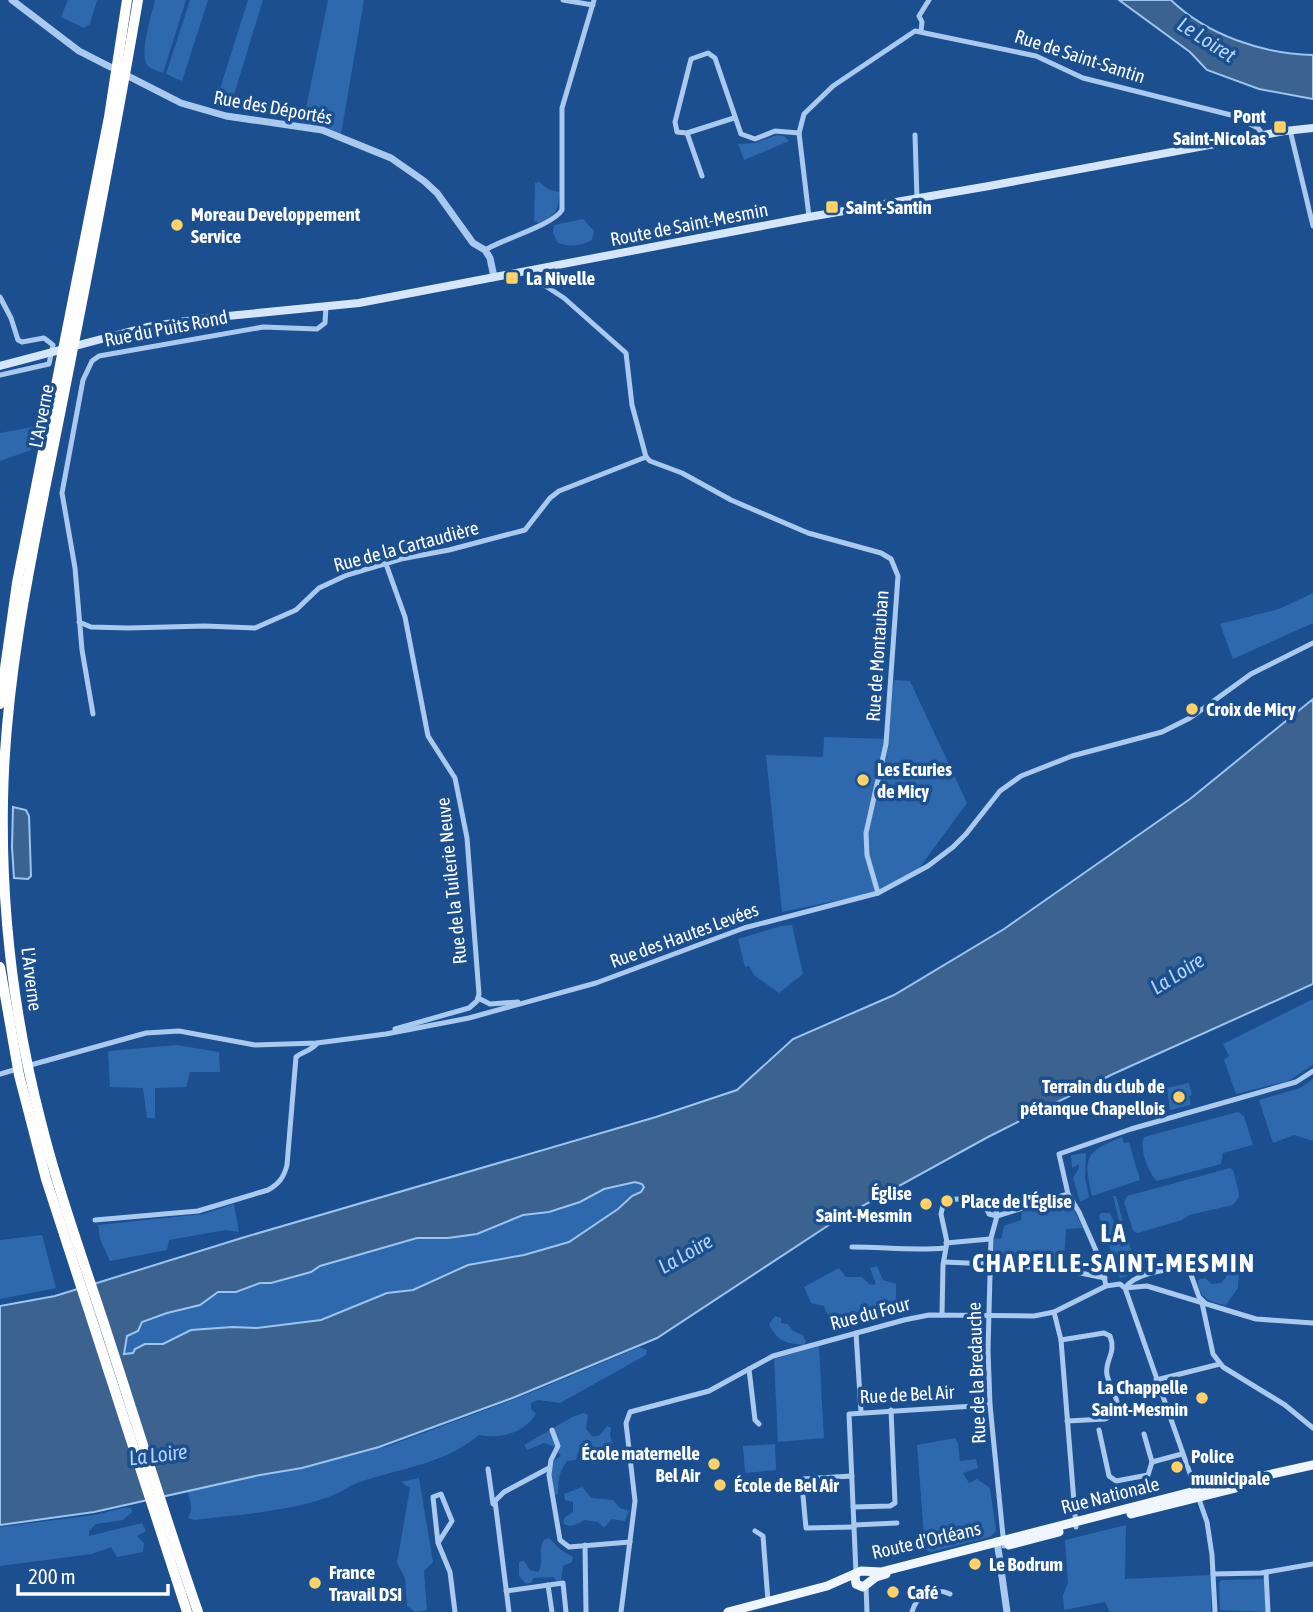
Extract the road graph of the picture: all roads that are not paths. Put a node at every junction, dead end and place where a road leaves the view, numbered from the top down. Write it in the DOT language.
graph roads {
  1 [pos="12,0"];
  2 [pos="127,0"];
  3 [pos="138,0"];
  4 [pos="562,0"];
  5 [pos="929,0"];
  6 [pos="593,3"];
  7 [pos="921,31"];
  8 [pos="734,118"];
  9 [pos="1313,128"];
  10 [pos="1290,130"];
  11 [pos="687,133"];
  12 [pos="799,133"];
  13 [pos="915,135"];
  14 [pos="1263,135"];
  15 [pos="702,176"];
  16 [pos="917,199"];
  17 [pos="809,217"];
  18 [pos="1313,226"];
  19 [pos="485,250"];
  20 [pos="528,271"];
  21 [pos="494,277"];
  22 [pos="0,297"];
  23 [pos="326,306"];
  24 [pos="0,366"];
  25 [pos="0,375"];
  26 [pos="646,457"];
  27 [pos="386,565"];
  28 [pos="79,622"];
  29 [pos="1313,643"];
  30 [pos="0,704"];
  31 [pos="93,714"];
  32 [pos="878,893"];
  33 [pos="0,967"];
  34 [pos="478,998"];
  35 [pos="524,1003"];
  36 [pos="386,1034"];
  37 [pos="317,1043"];
  38 [pos="289,1044"];
  39 [pos="296,1057"];
  40 [pos="23,1068"];
  41 [pos="1313,1071"];
  42 [pos="0,1074"];
  43 [pos="1068,1194"];
  44 [pos="993,1199"];
  45 [pos="997,1216"];
  46 [pos="95,1220"];
  47 [pos="990,1239"];
  48 [pos="946,1244"];
  49 [pos="852,1247"];
  50 [pos="944,1262"];
  51 [pos="990,1265"];
  52 [pos="1105,1278"];
  53 [pos="1106,1286"];
  54 [pos="1125,1288"];
  55 [pos="1196,1290"];
  56 [pos="1190,1299"];
  57 [pos="1203,1303"];
  58 [pos="1054,1312"];
  59 [pos="942,1315"];
  60 [pos="988,1316"];
  61 [pos="1313,1323"];
  62 [pos="856,1333"];
  63 [pos="1061,1340"];
  64 [pos="1220,1364"];
  65 [pos="749,1369"];
  66 [pos="1156,1380"];
  67 [pos="990,1405"];
  68 [pos="891,1410"];
  69 [pos="861,1412"];
  70 [pos="1067,1421"];
  71 [pos="759,1424"];
  72 [pos="1313,1428"];
  73 [pos="552,1430"];
  74 [pos="1099,1430"];
  75 [pos="1144,1434"];
  76 [pos="1182,1454"];
  77 [pos="1152,1462"];
  78 [pos="1313,1467"];
  79 [pos="549,1468"];
  80 [pos="488,1469"];
  81 [pos="852,1476"];
  82 [pos="1196,1495"];
  83 [pos="494,1507"];
  84 [pos="853,1507"];
  85 [pos="897,1523"];
  86 [pos="1075,1525"];
  87 [pos="854,1526"];
  88 [pos="755,1531"];
  89 [pos="630,1542"];
  90 [pos="438,1543"];
  91 [pos="1000,1544"];
  92 [pos="585,1545"];
  93 [pos="172,1551"];
  94 [pos="1313,1564"];
  95 [pos="1266,1572"];
  96 [pos="1213,1574"];
  97 [pos="861,1579"];
  98 [pos="548,1586"];
  99 [pos="506,1591"];
  100 [pos="950,1594"];
  101 [pos="768,1601"];
  102 [pos="187,1612"];
  103 [pos="198,1612"];
  104 [pos="455,1612"];
  105 [pos="509,1612"];
  106 [pos="552,1612"];
  107 [pos="566,1612"];
  108 [pos="586,1612"];
  109 [pos="621,1612"];
  110 [pos="728,1612"];
  111 [pos="867,1612"];
  112 [pos="912,1612"];
  113 [pos="1007,1612"];
  114 [pos="1215,1612"];
  115 [pos="1268,1612"];
  1 -- 19 [label="street, Rue des Déportés"];
  2 -- 30 [label="highway, L'Arverne"];
  3 -- 40 [label="highway, L'Arverne"];
  4 -- 6 [label="street"];
  5 -- 7 [label="street"];
  6 -- 19 [label="street"];
  7 -- 12 [label="street"];
  7 -- 14 [label="street, Rue de Saint-Santin"];
  8 -- 11 [label="street"];
  8 -- 11 [label="street"];
  8 -- 12 [label="street"];
  9 -- 10 [label="main road"];
  10 -- 14 [label="main road"];
  10 -- 18 [label="street"];
  11 -- 15 [label="street"];
  12 -- 17 [label="street"];
  13 -- 16 [label="street"];
  14 -- 16 [label="main road, Route de Saint-Mesmin"];
  16 -- 17 [label="main road, Route de Saint-Mesmin"];
  17 -- 20 [label="main road, Route de Saint-Mesmin"];
  19 -- 21 [label="street, Rue des Déportés"];
  20 -- 21 [label="main road, Route de Saint-Mesmin"];
  20 -- 26 [label="street"];
  21 -- 23 [label="main road, Route de Saint-Mesmin"];
  22 -- 25 [label="street"];
  23 -- 24 [label="main road, Route de Saint-Mesmin"];
  23 -- 28 [label="street, Rue du Puits Rond"];
  26 -- 27 [label="street, Rue de la Cartaudière"];
  26 -- 32 [label="street, Rue de Montauban"];
  27 -- 28 [label="street, Rue de la Cartaudière"];
  27 -- 34 [label="street, Rue de la Tuilerie Neuve"];
  28 -- 31 [label="street"];
  29 -- 32 [label="street, Rue des Hautes Levées"];
  32 -- 35 [label="street, Rue des Hautes Levées"];
  33 -- 40 [label="highway, L'Arverne"];
  34 -- 35 [label="street"];
  34 -- 36 [label="street"];
  35 -- 36 [label="street, Rue des Hautes Levées"];
  36 -- 37 [label="street, Rue des Hautes Levées"];
  37 -- 38 [label="street, Rue des Hautes Levées"];
  37 -- 39 [label="street"];
  38 -- 39 [label="street"];
  38 -- 42 [label="street, Rue des Hautes Levées"];
  39 -- 46 [label="street"];
  40 -- 93 [label="highway, L'Arverne"];
  40 -- 93 [label="highway, L'Arverne"];
  41 -- 43 [label="street"];
  43 -- 45 [label="street"];
  43 -- 52 [label="street"];
  44 -- 45 [label="street"];
  45 -- 47 [label="street, Rue de la Bredauche"];
  45 -- 48 [label="street"];
  47 -- 48 [label="street"];
  47 -- 51 [label="street, Rue de la Bredauche"];
  48 -- 49 [label="street"];
  48 -- 50 [label="street"];
  50 -- 51 [label="street"];
  50 -- 59 [label="street"];
  51 -- 52 [label="street"];
  51 -- 60 [label="street, Rue de la Bredauche"];
  52 -- 53 [label="street"];
  53 -- 54 [label="street"];
  53 -- 58 [label="street, Rue du Four"];
  54 -- 55 [label="street"];
  54 -- 56 [label="street"];
  54 -- 66 [label="street"];
  55 -- 56 [label="street"];
  55 -- 57 [label="street"];
  56 -- 57 [label="street"];
  57 -- 61 [label="street"];
  57 -- 64 [label="street"];
  58 -- 60 [label="street, Rue du Four"];
  58 -- 63 [label="street"];
  59 -- 60 [label="street, Rue du Four"];
  59 -- 62 [label="street, Rue du Four"];
  60 -- 67 [label="street, Rue de la Bredauche"];
  62 -- 65 [label="street, Rue du Four"];
  62 -- 69 [label="street"];
  63 -- 70 [label="street"];
  63 -- 70 [label="street"];
  64 -- 66 [label="street"];
  64 -- 72 [label="street"];
  65 -- 71 [label="street"];
  65 -- 89 [label="street, Rue du Four"];
  66 -- 76 [label="street"];
  67 -- 68 [label="street, Rue de Bel Air"];
  67 -- 91 [label="street, Rue de la Bredauche"];
  68 -- 69 [label="street, Rue de Bel Air"];
  68 -- 84 [label="street"];
  69 -- 81 [label="street, Rue de Bel Air"];
  70 -- 86 [label="street"];
  73 -- 79 [label="street"];
  74 -- 77 [label="street"];
  75 -- 77 [label="street"];
  76 -- 77 [label="street"];
  76 -- 82 [label="street"];
  78 -- 82 [label="main road, Rue Nationale"];
  79 -- 83 [label="street"];
  79 -- 92 [label="street"];
  80 -- 83 [label="street"];
  81 -- 84 [label="street, Rue de Bel Air"];
  81 -- 87 [label="street"];
  82 -- 86 [label="main road, Rue Nationale"];
  82 -- 96 [label="street"];
  83 -- 99 [label="street"];
  84 -- 87 [label="street, Rue de Bel Air"];
  85 -- 87 [label="street"];
  86 -- 91 [label="main road, Rue Nationale"];
  87 -- 97 [label="street, Rue de Bel Air"];
  88 -- 101 [label="street"];
  89 -- 92 [label="street"];
  89 -- 109 [label="street"];
  90 -- 90 [label="street"];
  90 -- 104 [label="street"];
  91 -- 97 [label="main road, Route d'Orléans"];
  91 -- 113 [label="street"];
  92 -- 108 [label="street"];
  93 -- 102 [label="highway, L'Arverne"];
  93 -- 103 [label="highway, L'Arverne"];
  94 -- 95 [label="street"];
  95 -- 96 [label="street"];
  95 -- 115 [label="street"];
  96 -- 114 [label="street"];
  97 -- 101 [label="main road, Route d'Orléans"];
  97 -- 111 [label="street, Rue de Bel Air"];
  98 -- 99 [label="street"];
  98 -- 106 [label="street"];
  98 -- 107 [label="street"];
  99 -- 105 [label="street"];
  100 -- 112 [label="street"];
  101 -- 110 [label="main road, Route d'Orléans"];
}
